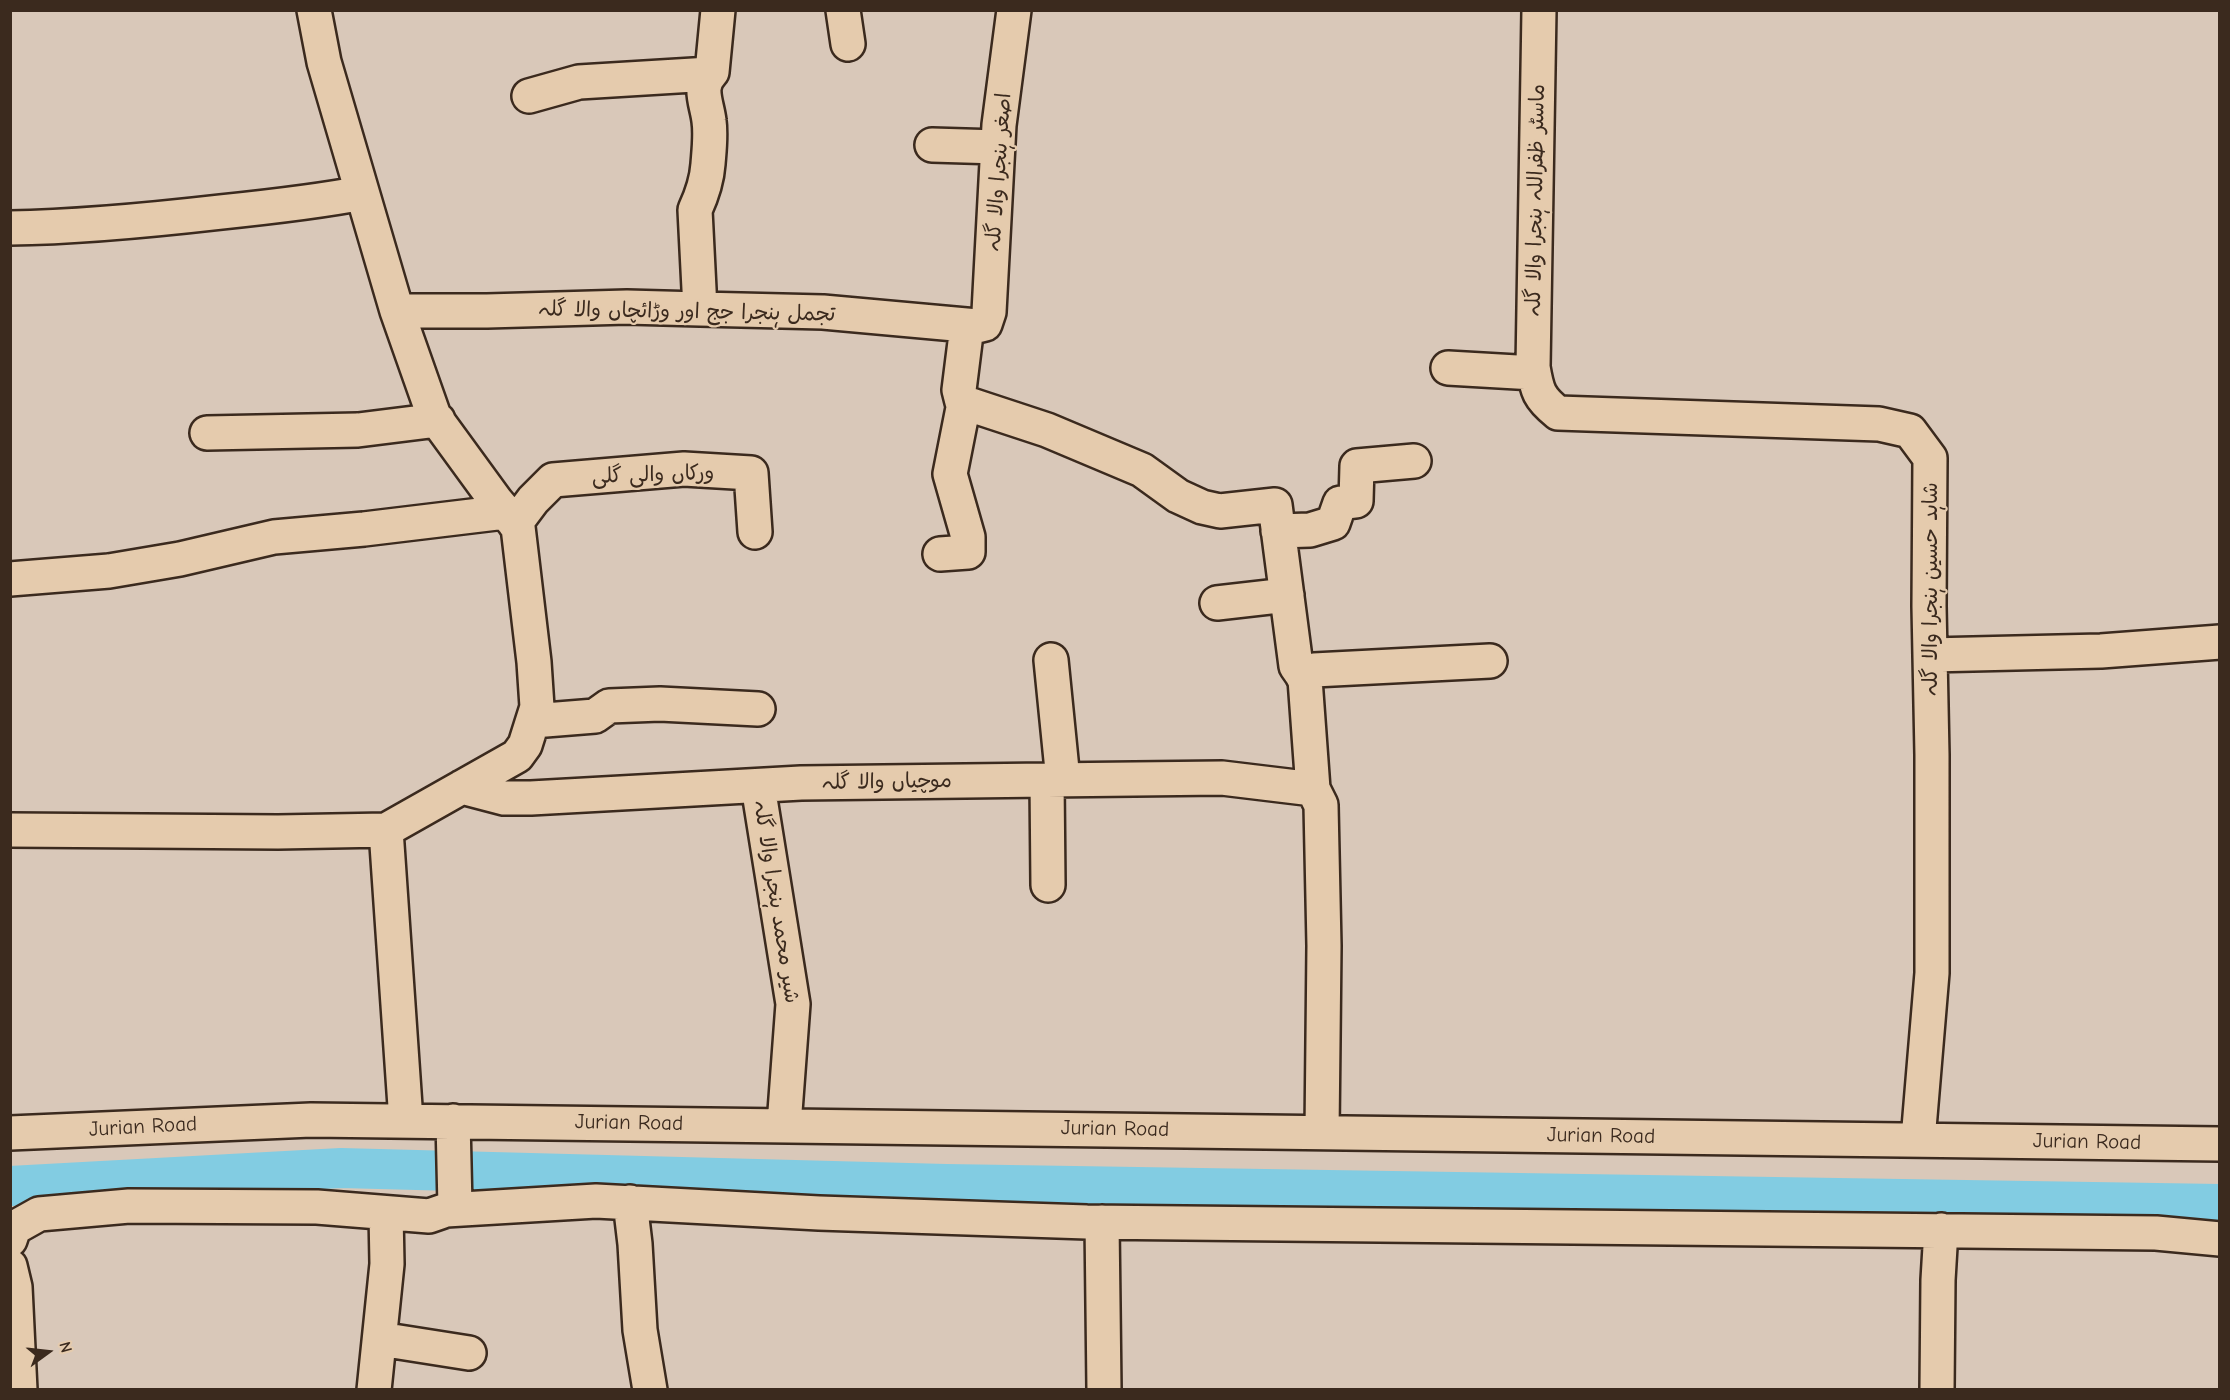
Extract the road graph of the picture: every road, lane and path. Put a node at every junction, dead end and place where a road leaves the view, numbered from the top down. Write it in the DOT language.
graph roads {
  1 [pos="314,10"];
  2 [pos="718,10"];
  3 [pos="843,10"];
  4 [pos="1014,10"];
  5 [pos="1539,10"];
  6 [pos="848,45"];
  7 [pos="710,74"];
  8 [pos="529,96"];
  9 [pos="932,144"];
  10 [pos="998,147"];
  11 [pos="363,193"];
  12 [pos="10,228"];
  13 [pos="700,309"];
  14 [pos="397,310"];
  15 [pos="972,326"];
  16 [pos="1448,369"];
  17 [pos="1535,381"];
  18 [pos="964,403"];
  19 [pos="438,420"];
  20 [pos="207,433"];
  21 [pos="1414,461"];
  22 [pos="510,518"];
  23 [pos="1278,531"];
  24 [pos="755,532"];
  25 [pos="940,554"];
  26 [pos="10,579"];
  27 [pos="1287,595"];
  28 [pos="1217,603"];
  29 [pos="2220,642"];
  30 [pos="1930,655"];
  31 [pos="1051,660"];
  32 [pos="1490,661"];
  33 [pos="1303,676"];
  34 [pos="758,709"];
  35 [pos="529,733"];
  36 [pos="1055,780"];
  37 [pos="758,786"];
  38 [pos="462,788"];
  39 [pos="1313,789"];
  40 [pos="531,798"];
  41 [pos="10,830"];
  42 [pos="386,830"];
  43 [pos="1048,885"];
  44 [pos="406,1121"];
  45 [pos="784,1125"];
  46 [pos="453,1131"];
  47 [pos="1322,1132"];
  48 [pos="10,1133"];
  49 [pos="1918,1140"];
  50 [pos="2220,1144"];
  51 [pos="450,1198"];
  52 [pos="630,1202"];
  53 [pos="387,1213"];
  54 [pos="1102,1222"];
  55 [pos="1941,1230"];
  56 [pos="2220,1239"];
  57 [pos="10,1240"];
  58 [pos="10,1266"];
  59 [pos="380,1340"];
  60 [pos="469,1353"];
  61 [pos="20,1389"];
  62 [pos="374,1389"];
  63 [pos="650,1389"];
  64 [pos="1104,1389"];
  65 [pos="1937,1389"];
  1 -- 11 [label="street"];
  2 -- 7 [label="street"];
  3 -- 6 [label="street"];
  4 -- 10 [label="street, اصغر ہنجرا والا گلہ"];
  5 -- 17 [label="street, ماسٹر ظفراللہ ہنجرا والا گلہ"];
  7 -- 8 [label="street"];
  7 -- 13 [label="street"];
  9 -- 10 [label="street"];
  10 -- 15 [label="street, اصغر ہنجرا والا گلہ"];
  11 -- 12 [label="street"];
  11 -- 14 [label="street"];
  13 -- 14 [label="street, تجمل ہنجرا جج اور وڑائچاں والا گلہ"];
  13 -- 15 [label="street, تجمل ہنجرا جج اور وڑائچاں والا گلہ"];
  14 -- 19 [label="street"];
  15 -- 18 [label="street"];
  16 -- 17 [label="street"];
  17 -- 30 [label="street, شاہد حسین ہنجرا والا گلہ"];
  18 -- 23 [label="street"];
  18 -- 25 [label="street"];
  19 -- 20 [label="street"];
  19 -- 22 [label="street"];
  21 -- 23 [label="street"];
  22 -- 24 [label="street, ورکاں والی گلی"];
  22 -- 26 [label="street"];
  22 -- 35 [label="street"];
  23 -- 27 [label="street"];
  27 -- 28 [label="street"];
  27 -- 33 [label="street"];
  29 -- 30 [label="street"];
  30 -- 49 [label="street, شاہد حسین ہنجرا والا گلہ"];
  31 -- 36 [label="street"];
  32 -- 33 [label="street"];
  33 -- 39 [label="street"];
  34 -- 35 [label="street"];
  35 -- 38 [label="street"];
  35 -- 40 [label="street"];
  36 -- 37 [label="street, موچیاں والا گلہ"];
  36 -- 39 [label="street, موچیاں والا گلہ"];
  36 -- 43 [label="street"];
  37 -- 40 [label="street, موچیاں والا گلہ"];
  37 -- 45 [label="street, شیر محمد ہنجرا والا گلہ"];
  38 -- 40 [label="street, موچیاں والا گلہ"];
  38 -- 42 [label="street"];
  39 -- 47 [label="street"];
  41 -- 42 [label="street"];
  42 -- 44 [label="street"];
  44 -- 46 [label="street, Jurian Road"];
  44 -- 48 [label="street, Jurian Road"];
  45 -- 46 [label="street, Jurian Road"];
  45 -- 47 [label="street, Jurian Road"];
  46 -- 51 [label="street"];
  47 -- 49 [label="street, Jurian Road"];
  49 -- 50 [label="street, Jurian Road"];
  51 -- 52 [label="street"];
  51 -- 53 [label="street"];
  52 -- 54 [label="street"];
  52 -- 63 [label="street"];
  53 -- 57 [label="street"];
  53 -- 59 [label="street"];
  54 -- 55 [label="street"];
  54 -- 64 [label="street"];
  55 -- 56 [label="street"];
  55 -- 65 [label="street"];
  58 -- 61 [label="street"];
  59 -- 60 [label="street"];
  59 -- 62 [label="street"];
}
